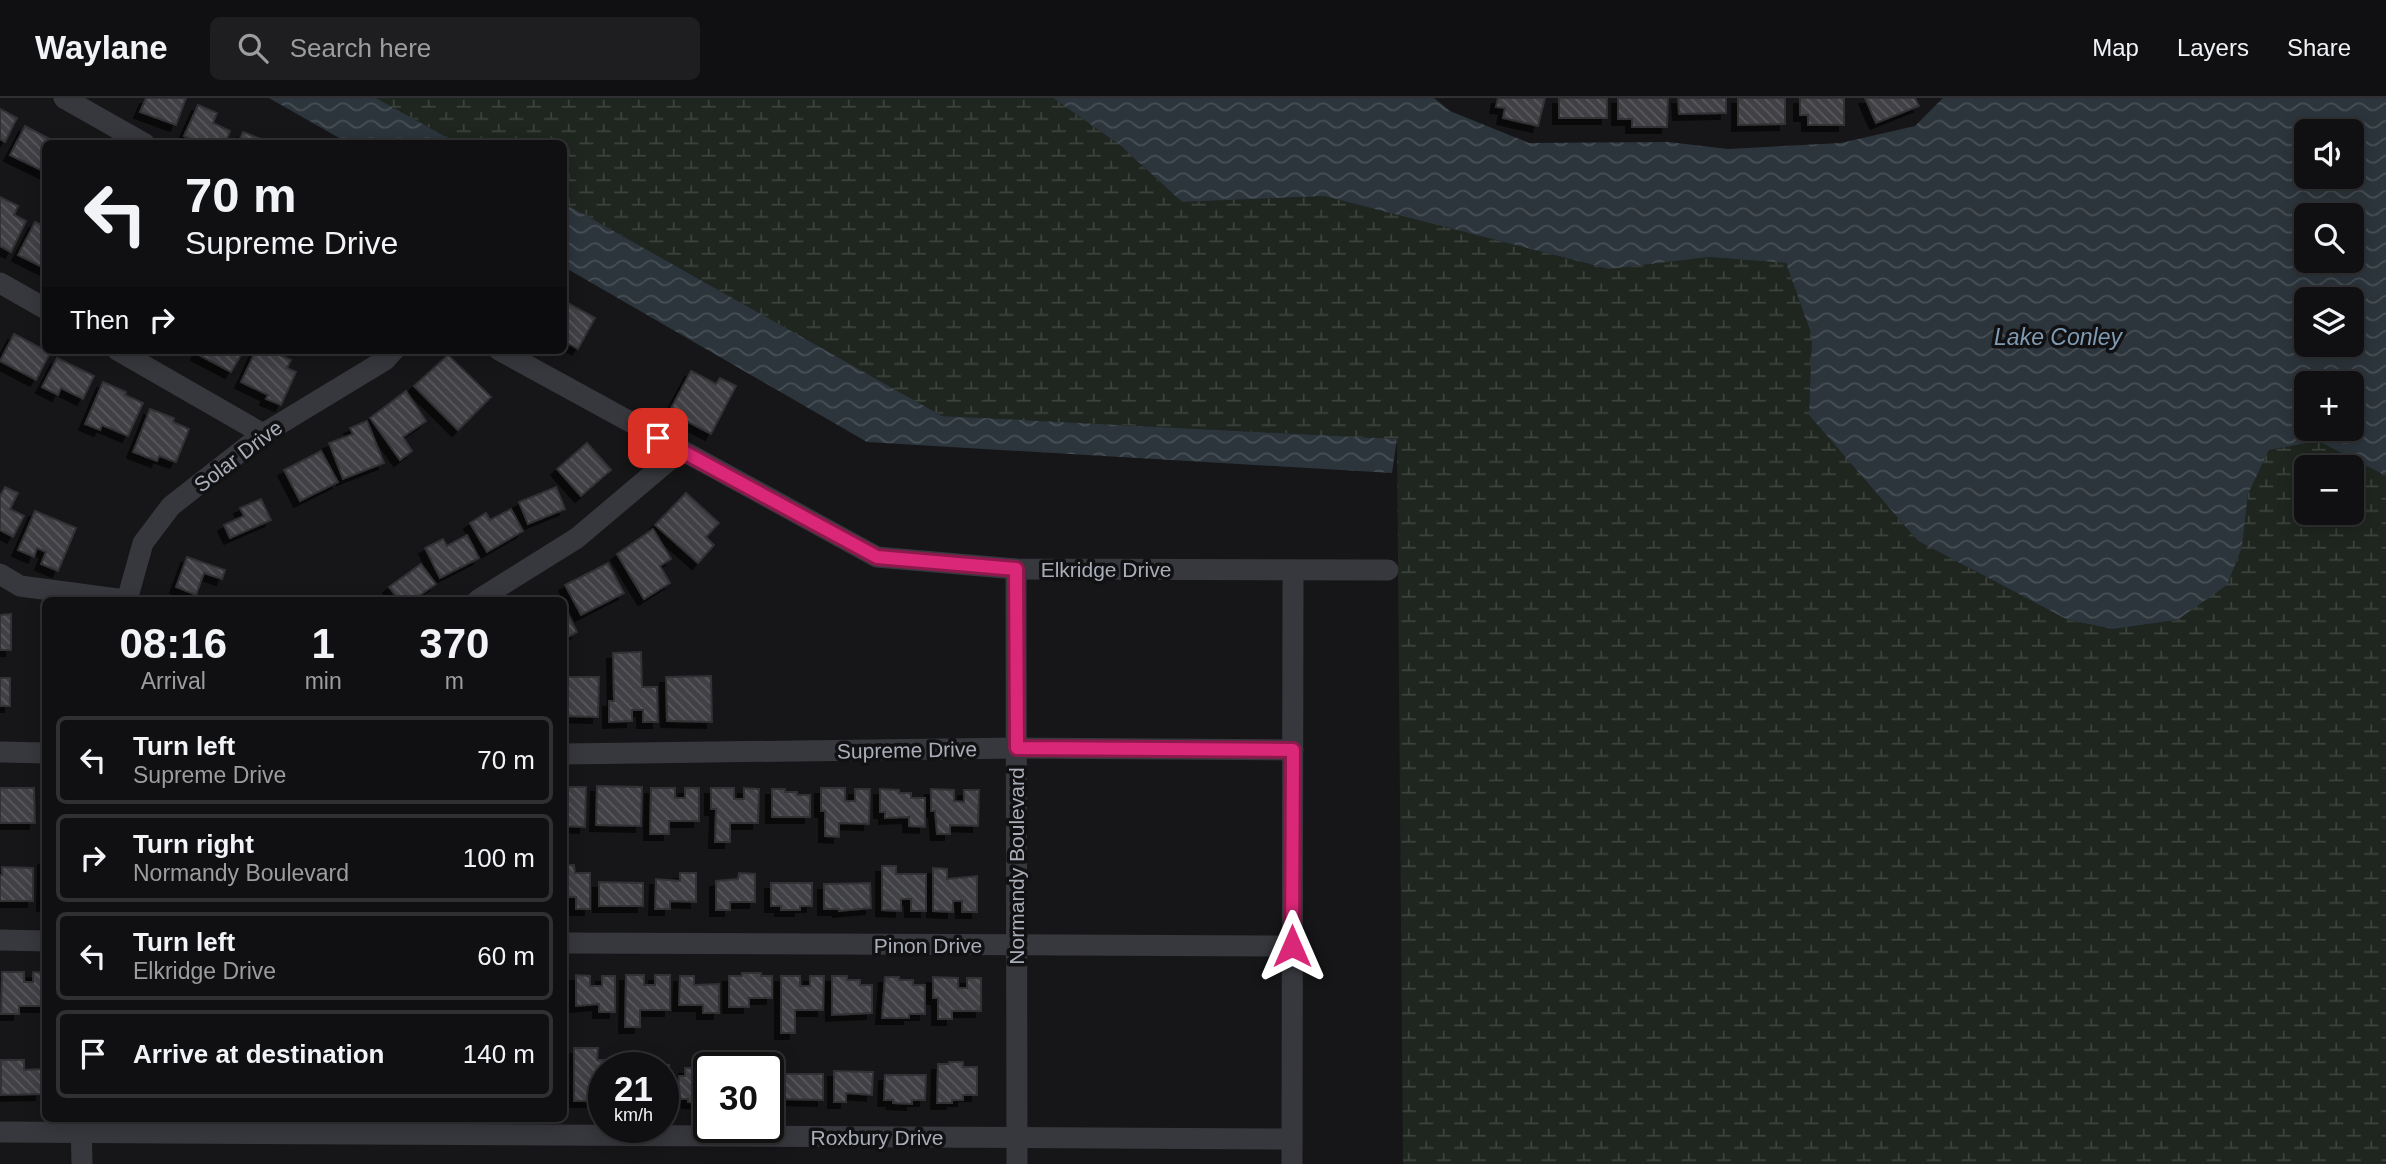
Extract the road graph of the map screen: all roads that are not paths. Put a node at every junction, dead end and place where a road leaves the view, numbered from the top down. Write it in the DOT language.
graph roads {
  1 [pos="64,98"];
  2 [pos="138,140"];
  3 [pos="0,283"];
  4 [pos="42,307"];
  5 [pos="124,354"];
  6 [pos="390,354"];
  7 [pos="506,354"];
  8 [pos="262,434"];
  9 [pos="680,451"];
  10 [pos="1016,569"];
  11 [pos="1293,570"];
  12 [pos="1388,570"];
  13 [pos="0,574"];
  14 [pos="103,597"];
  15 [pos="127,597"];
  16 [pos="483,597"];
  17 [pos="1017,748"];
  18 [pos="1293,750"];
  19 [pos="0,752"];
  20 [pos="42,753"];
  21 [pos="567,754"];
  22 [pos="0,940"];
  23 [pos="42,941"];
  24 [pos="567,943"];
  25 [pos="1016,946"];
  26 [pos="1292,946"];
  27 [pos="81,1125"];
  28 [pos="0,1132"];
  29 [pos="1017,1138"];
  30 [pos="1292,1139"];
  31 [pos="82,1164"];
  32 [pos="1017,1164"];
  33 [pos="1292,1164"];
  1 -- 2 [label="street"];
  3 -- 4 [label="street"];
  5 -- 8 [label="street"];
  6 -- 8 [label="street, Solar Drive"];
  7 -- 9 [label="street, Elkridge Drive"];
  8 -- 15 [label="street, Solar Drive"];
  9 -- 10 [label="street, Elkridge Drive"];
  9 -- 16 [label="street"];
  10 -- 11 [label="street, Elkridge Drive"];
  10 -- 17 [label="street, Normandy Boulevard"];
  11 -- 12 [label="street, Elkridge Drive"];
  11 -- 18 [label="street"];
  13 -- 14 [label="street"];
  17 -- 18 [label="street, Supreme Drive"];
  17 -- 21 [label="street, Supreme Drive"];
  17 -- 25 [label="street, Normandy Boulevard"];
  18 -- 26 [label="street"];
  19 -- 20 [label="street"];
  22 -- 23 [label="street"];
  24 -- 25 [label="street, Pinon Drive"];
  25 -- 26 [label="street, Pinon Drive"];
  25 -- 29 [label="street, Normandy Boulevard"];
  26 -- 30 [label="street"];
  27 -- 28 [label="street, Roxbury Drive"];
  27 -- 29 [label="street, Roxbury Drive"];
  27 -- 31 [label="street"];
  29 -- 30 [label="street, Roxbury Drive"];
  29 -- 32 [label="street, Normandy Boulevard"];
  30 -- 33 [label="street"];
}
